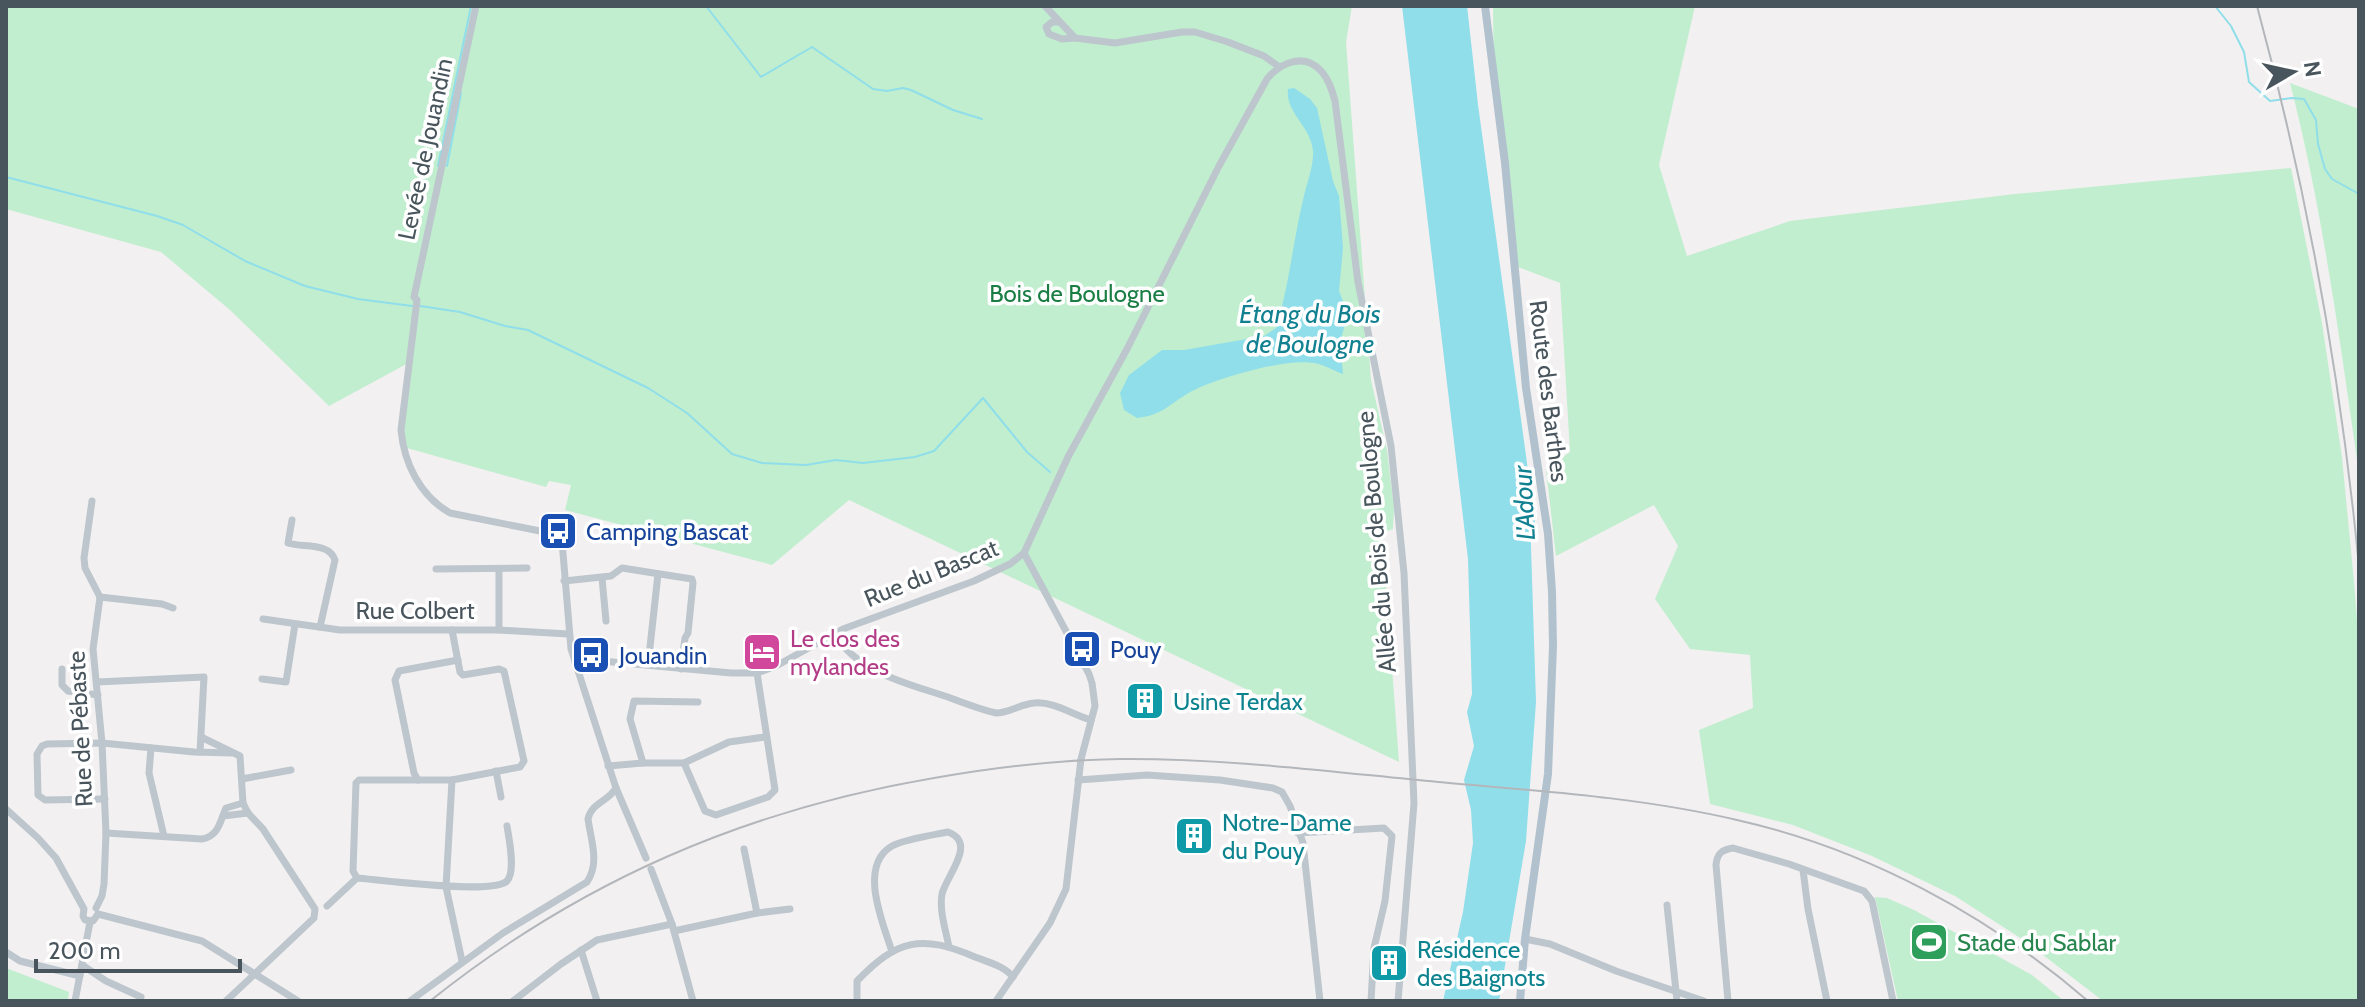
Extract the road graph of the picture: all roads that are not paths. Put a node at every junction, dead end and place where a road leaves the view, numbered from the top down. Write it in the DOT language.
graph roads {
  1 [pos="476,6"];
  2 [pos="1045,6"];
  3 [pos="1485,6"];
  4 [pos="1059,22"];
  5 [pos="1075,38"];
  6 [pos="1278,66"];
  7 [pos="92,501"];
  8 [pos="292,520"];
  9 [pos="1024,553"];
  10 [pos="527,568"];
  11 [pos="436,569"];
  12 [pos="499,569"];
  13 [pos="658,574"];
  14 [pos="602,578"];
  15 [pos="564,581"];
  16 [pos="100,597"];
  17 [pos="173,608"];
  18 [pos="263,619"];
  19 [pos="606,621"];
  20 [pos="295,624"];
  21 [pos="320,627"];
  22 [pos="452,630"];
  23 [pos="499,630"];
  24 [pos="568,634"];
  25 [pos="834,634"];
  26 [pos="649,656"];
  27 [pos="458,660"];
  28 [pos="575,662"];
  29 [pos="62,669"];
  30 [pos="681,669"];
  31 [pos="757,673"];
  32 [pos="262,679"];
  33 [pos="97,682"];
  34 [pos="98,695"];
  35 [pos="698,702"];
  36 [pos="1091,720"];
  37 [pos="201,737"];
  38 [pos="765,737"];
  39 [pos="102,743"];
  40 [pos="151,748"];
  41 [pos="200,752"];
  42 [pos="237,753"];
  43 [pos="643,763"];
  44 [pos="684,763"];
  45 [pos="608,766"];
  46 [pos="291,770"];
  47 [pos="496,771"];
  48 [pos="242,779"];
  49 [pos="418,780"];
  50 [pos="452,780"];
  51 [pos="1078,780"];
  52 [pos="616,788"];
  53 [pos="501,797"];
  54 [pos="105,799"];
  55 [pos="243,803"];
  56 [pos="6,809"];
  57 [pos="248,813"];
  58 [pos="223,816"];
  59 [pos="507,826"];
  60 [pos="106,833"];
  61 [pos="1298,833"];
  62 [pos="164,836"];
  63 [pos="744,849"];
  64 [pos="646,858"];
  65 [pos="651,869"];
  66 [pos="1803,870"];
  67 [pos="357,878"];
  68 [pos="446,887"];
  69 [pos="1667,905"];
  70 [pos="327,906"];
  71 [pos="84,909"];
  72 [pos="790,909"];
  73 [pos="97,911"];
  74 [pos="757,913"];
  75 [pos="90,922"];
  76 [pos="673,927"];
  77 [pos="1525,939"];
  78 [pos="949,947"];
  79 [pos="581,950"];
  80 [pos="6,952"];
  81 [pos="892,952"];
  82 [pos="462,961"];
  83 [pos="82,965"];
  84 [pos="255,973"];
  85 [pos="80,976"];
  86 [pos="1013,977"];
  87 [pos="1675,991"];
  88 [pos="141,997"];
  89 [pos="75,1001"];
  90 [pos="226,1001"];
  91 [pos="298,1001"];
  92 [pos="410,1001"];
  93 [pos="513,1001"];
  94 [pos="597,1001"];
  95 [pos="693,1001"];
  96 [pos="857,1001"];
  97 [pos="996,1001"];
  98 [pos="1320,1001"];
  99 [pos="1371,1001"];
  100 [pos="1398,1001"];
  101 [pos="1520,1001"];
  102 [pos="1677,1001"];
  103 [pos="1704,1001"];
  104 [pos="1728,1001"];
  105 [pos="1827,1001"];
  106 [pos="1893,1001"];
  1 -- 15 [label="street, Levée de Jouandin"];
  2 -- 4 [label="street"];
  3 -- 77 [label="main road, Route des Barthes"];
  4 -- 5 [label="street"];
  4 -- 5 [label="street"];
  5 -- 6 [label="street"];
  6 -- 9 [label="street"];
  6 -- 100 [label="street, Allée du Bois de Boulogne"];
  7 -- 16 [label="street"];
  8 -- 21 [label="street"];
  9 -- 25 [label="street, Rue du Bascat"];
  9 -- 36 [label="street"];
  10 -- 12 [label="street"];
  11 -- 12 [label="street"];
  12 -- 23 [label="street"];
  13 -- 14 [label="street"];
  13 -- 26 [label="street"];
  13 -- 30 [label="street"];
  14 -- 15 [label="street"];
  14 -- 19 [label="street"];
  15 -- 24 [label="street"];
  16 -- 17 [label="street"];
  16 -- 33 [label="street, Rue de Pébaste"];
  18 -- 20 [label="street, Rue Colbert"];
  20 -- 21 [label="street, Rue Colbert"];
  20 -- 32 [label="street"];
  21 -- 22 [label="street, Rue Colbert"];
  22 -- 23 [label="street, Rue Colbert"];
  22 -- 27 [label="street"];
  23 -- 24 [label="street, Rue Colbert"];
  24 -- 28 [label="street"];
  25 -- 31 [label="street, Rue du Bascat"];
  25 -- 36 [label="street"];
  27 -- 47 [label="street"];
  27 -- 49 [label="street"];
  28 -- 30 [label="street, Rue du Bascat"];
  28 -- 45 [label="street"];
  29 -- 34 [label="street"];
  30 -- 31 [label="street, Rue du Bascat"];
  31 -- 38 [label="street"];
  33 -- 34 [label="street, Rue de Pébaste"];
  33 -- 37 [label="street"];
  34 -- 39 [label="street, Rue de Pébaste"];
  35 -- 43 [label="street"];
  36 -- 51 [label="street"];
  37 -- 41 [label="street"];
  37 -- 42 [label="street"];
  38 -- 44 [label="street"];
  38 -- 44 [label="street"];
  39 -- 40 [label="street"];
  39 -- 54 [label="street, Rue de Pébaste"];
  39 -- 54 [label="street"];
  40 -- 41 [label="street"];
  40 -- 62 [label="street"];
  41 -- 42 [label="street"];
  42 -- 48 [label="street"];
  43 -- 44 [label="street"];
  43 -- 45 [label="street"];
  45 -- 52 [label="street"];
  46 -- 48 [label="street"];
  47 -- 50 [label="street"];
  47 -- 53 [label="street"];
  48 -- 55 [label="street"];
  49 -- 50 [label="street"];
  49 -- 67 [label="street"];
  50 -- 68 [label="street"];
  51 -- 61 [label="street"];
  51 -- 86 [label="street"];
  52 -- 64 [label="street"];
  52 -- 82 [label="street"];
  54 -- 60 [label="street, Rue de Pébaste"];
  55 -- 57 [label="street"];
  55 -- 58 [label="street"];
  56 -- 71 [label="street"];
  57 -- 58 [label="street"];
  57 -- 84 [label="street"];
  58 -- 62 [label="street"];
  59 -- 68 [label="street"];
  60 -- 62 [label="street"];
  60 -- 73 [label="street, Rue de Pébaste"];
  61 -- 98 [label="street"];
  61 -- 99 [label="street"];
  63 -- 74 [label="street"];
  65 -- 76 [label="street"];
  66 -- 104 [label="street"];
  66 -- 105 [label="street"];
  66 -- 106 [label="street"];
  67 -- 68 [label="street"];
  67 -- 70 [label="street"];
  68 -- 82 [label="street"];
  69 -- 87 [label="street"];
  71 -- 73 [label="street"];
  71 -- 75 [label="street"];
  72 -- 74 [label="street"];
  73 -- 75 [label="street"];
  73 -- 84 [label="street"];
  74 -- 76 [label="street"];
  75 -- 83 [label="street"];
  76 -- 79 [label="street"];
  76 -- 95 [label="street"];
  77 -- 87 [label="street"];
  77 -- 101 [label="main road, Route des Barthes"];
  78 -- 81 [label="street"];
  78 -- 81 [label="street"];
  78 -- 86 [label="street"];
  79 -- 93 [label="street"];
  79 -- 94 [label="street"];
  80 -- 85 [label="street"];
  81 -- 96 [label="street"];
  82 -- 92 [label="street"];
  83 -- 85 [label="street"];
  83 -- 88 [label="street"];
  84 -- 90 [label="street"];
  84 -- 91 [label="street"];
  85 -- 89 [label="street"];
  86 -- 97 [label="street"];
  87 -- 102 [label="street"];
  87 -- 103 [label="street"];
}
